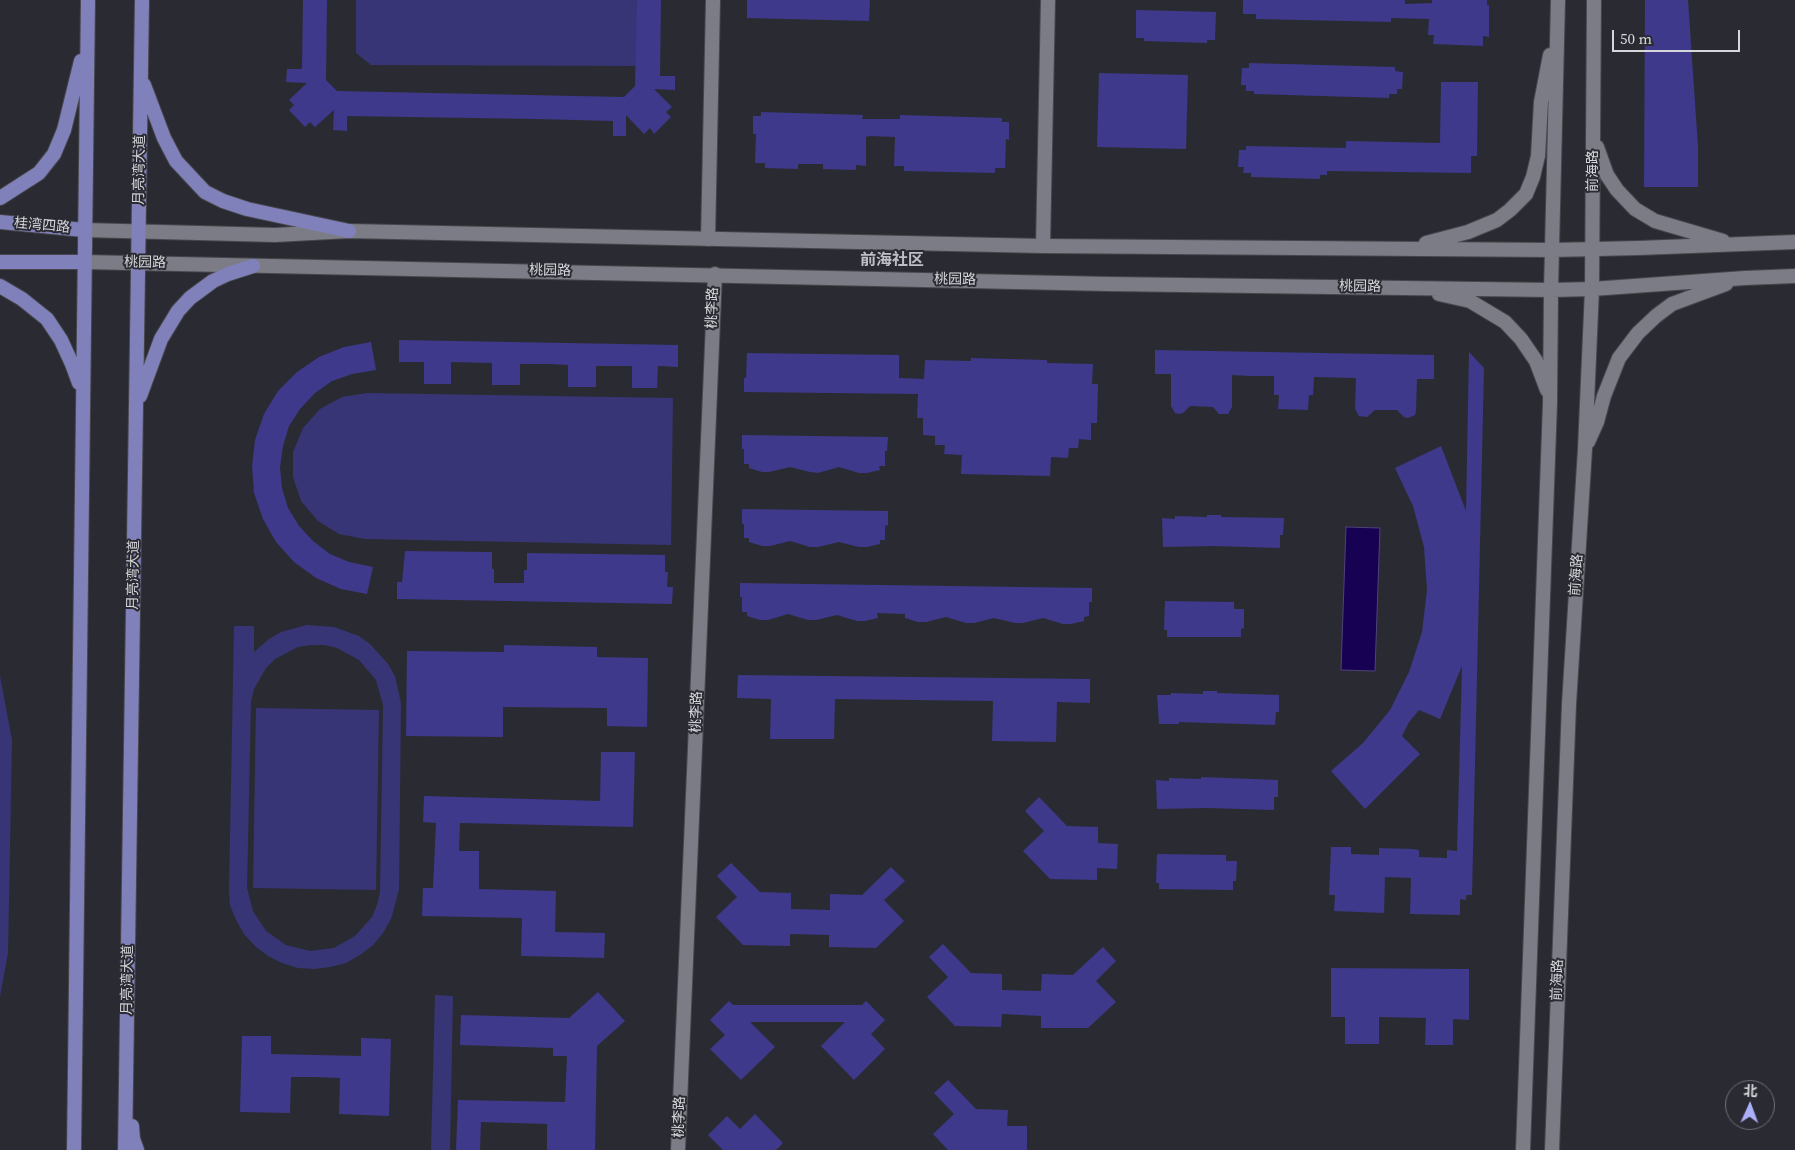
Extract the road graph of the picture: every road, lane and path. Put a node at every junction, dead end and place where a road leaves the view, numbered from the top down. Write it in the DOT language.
graph roads {
  1 [pos="88,0"];
  2 [pos="142,0"];
  3 [pos="713,0"];
  4 [pos="1048,0"];
  5 [pos="1558,0"];
  6 [pos="1594,0"];
  7 [pos="1558,15"];
  8 [pos="87,38"];
  9 [pos="141,77"];
  10 [pos="1593,136"];
  11 [pos="0,198"];
  12 [pos="0,222"];
  13 [pos="84,230"];
  14 [pos="139,231"];
  15 [pos="349,231"];
  16 [pos="708,239"];
  17 [pos="1795,242"];
  18 [pos="1735,244"];
  19 [pos="1043,246"];
  20 [pos="1397,249"];
  21 [pos="1552,250"];
  22 [pos="1593,250"];
  23 [pos="0,262"];
  24 [pos="84,262"];
  25 [pos="139,263"];
  26 [pos="252,266"];
  27 [pos="715,274"];
  28 [pos="1795,276"];
  29 [pos="1745,278"];
  30 [pos="0,286"];
  31 [pos="1399,287"];
  32 [pos="1592,289"];
  33 [pos="1551,290"];
  34 [pos="82,391"];
  35 [pos="1550,403"];
  36 [pos="136,406"];
  37 [pos="1585,449"];
  38 [pos="127,1084"];
  39 [pos="75,1119"];
  40 [pos="65,1150"];
  41 [pos="74,1150"];
  42 [pos="125,1150"];
  43 [pos="137,1150"];
  44 [pos="678,1150"];
  45 [pos="1523,1150"];
  46 [pos="1552,1150"];
  1 -- 8 [label="main road"];
  2 -- 9 [label="main road, 月亮湾大道"];
  3 -- 16 [label="main road"];
  4 -- 19 [label="main road"];
  5 -- 7 [label="main road, 前海路"];
  6 -- 10 [label="main road, 前海路"];
  7 -- 20 [label="main road"];
  7 -- 21 [label="main road, 前海路"];
  8 -- 11 [label="main road"];
  8 -- 13 [label="main road"];
  9 -- 14 [label="main road, 月亮湾大道"];
  9 -- 15 [label="main road"];
  10 -- 18 [label="main road"];
  10 -- 22 [label="main road, 前海路"];
  12 -- 13 [label="main road, 桂湾四路"];
  13 -- 14 [label="main road"];
  13 -- 24 [label="main road"];
  14 -- 15 [label="main road"];
  14 -- 25 [label="main road, 月亮湾大道"];
  15 -- 16 [label="main road"];
  16 -- 19 [label="main road"];
  17 -- 18 [label="main road"];
  18 -- 22 [label="main road"];
  19 -- 20 [label="main road"];
  20 -- 21 [label="main road"];
  21 -- 22 [label="main road"];
  21 -- 33 [label="main road, 前海路"];
  22 -- 32 [label="main road, 前海路"];
  23 -- 24 [label="main road"];
  24 -- 25 [label="main road, 桃园路"];
  24 -- 34 [label="main road"];
  25 -- 26 [label="main road, 桃园路"];
  25 -- 36 [label="main road, 月亮湾大道"];
  26 -- 27 [label="main road, 桃园路"];
  26 -- 36 [label="main road"];
  27 -- 31 [label="main road, 桃园路"];
  27 -- 44 [label="main road, 桃李路"];
  28 -- 29 [label="main road, 桃园路"];
  29 -- 32 [label="main road, 桃园路"];
  29 -- 37 [label="main road"];
  30 -- 34 [label="main road"];
  31 -- 33 [label="main road, 桃园路"];
  31 -- 35 [label="main road"];
  32 -- 33 [label="main road, 桃园路"];
  32 -- 37 [label="main road, 前海路"];
  33 -- 35 [label="main road, 前海路"];
  34 -- 39 [label="main road"];
  35 -- 45 [label="main road, 前海路"];
  36 -- 38 [label="main road, 月亮湾大道"];
  37 -- 46 [label="main road, 前海路"];
  38 -- 42 [label="main road, 月亮湾大道"];
  38 -- 43 [label="main road"];
  39 -- 40 [label="main road"];
  39 -- 41 [label="main road"];
}
